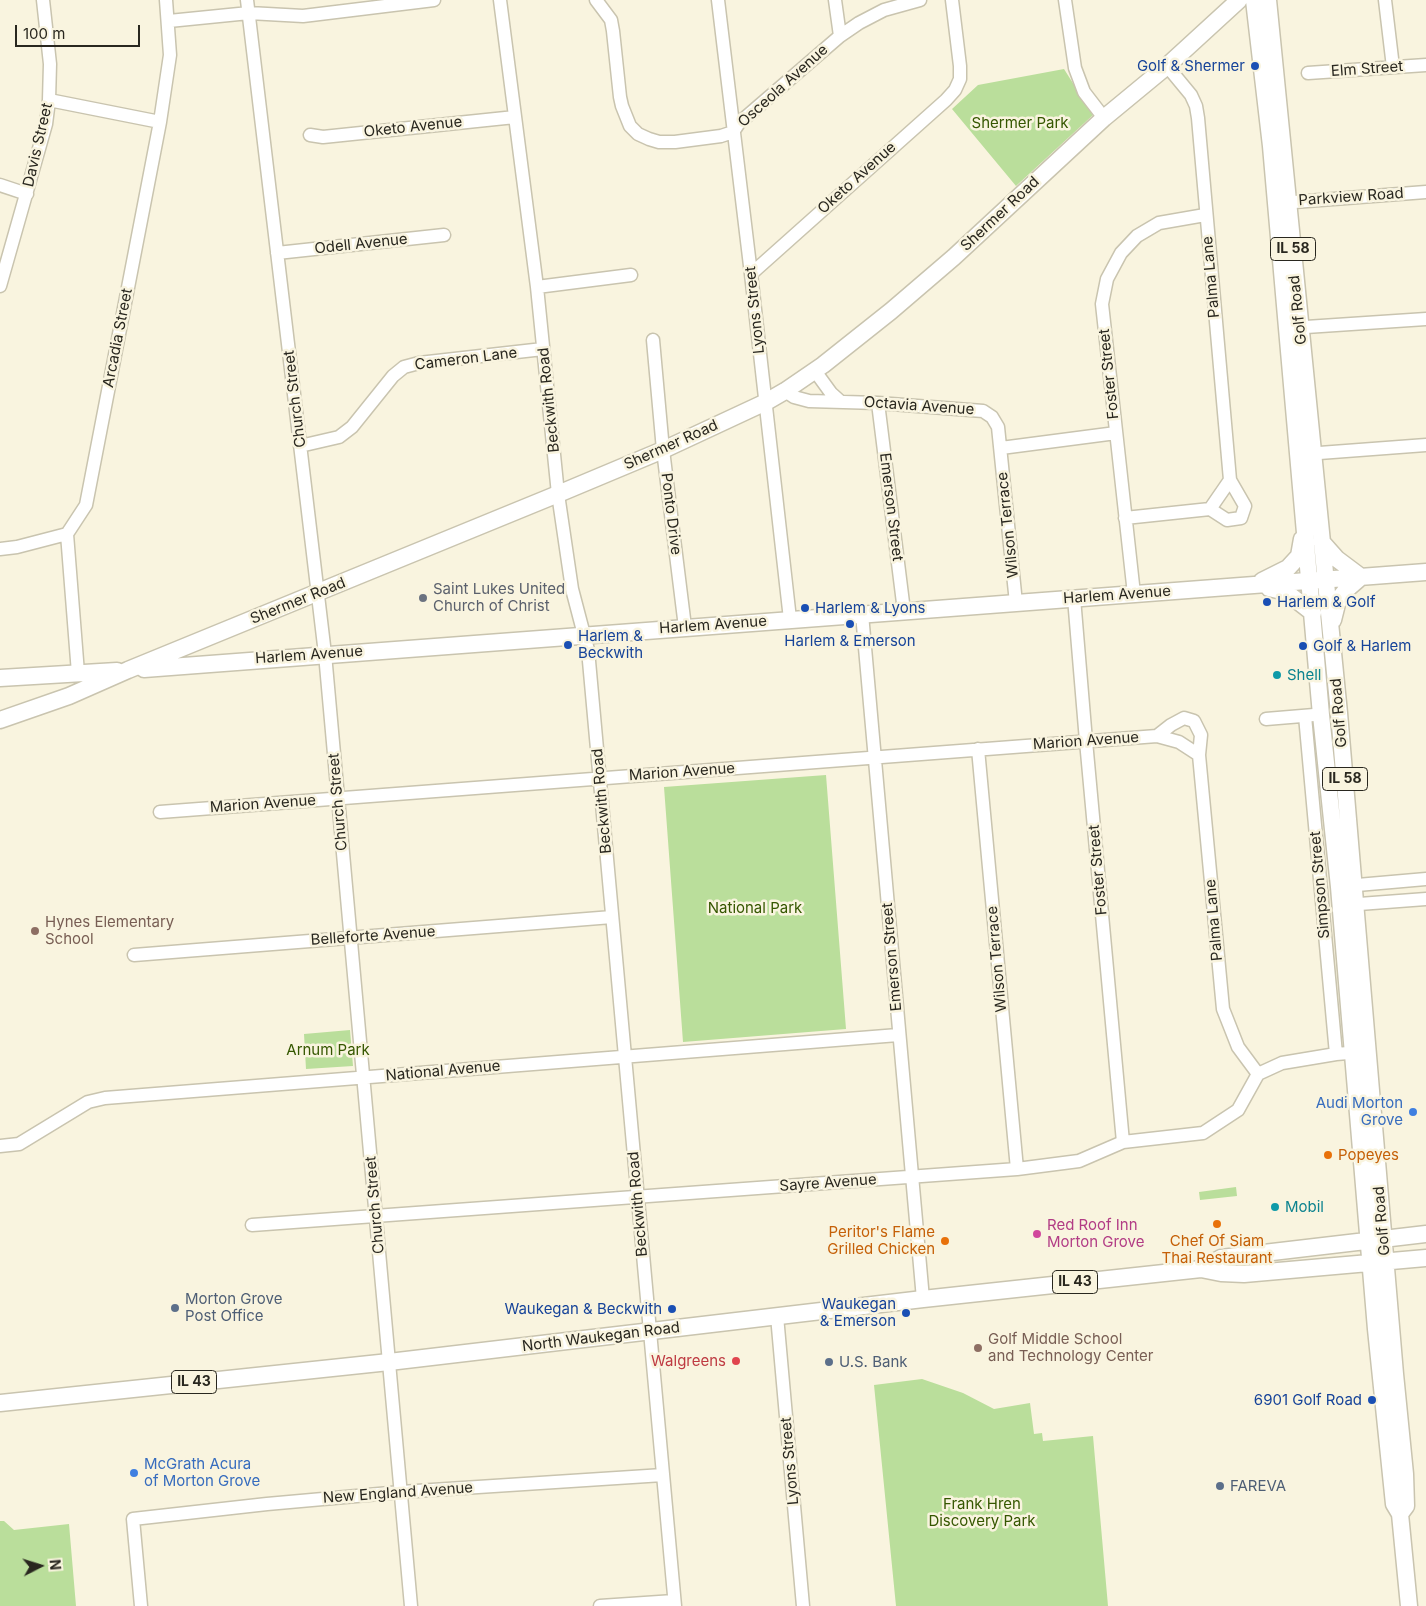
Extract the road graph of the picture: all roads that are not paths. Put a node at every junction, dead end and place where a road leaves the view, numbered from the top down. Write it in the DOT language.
graph roads {
  1 [pos="43,0"];
  2 [pos="166,0"];
  3 [pos="434,0"];
  4 [pos="500,0"];
  5 [pos="596,0"];
  6 [pos="718,0"];
  7 [pos="835,0"];
  8 [pos="920,0"];
  9 [pos="952,0"];
  10 [pos="1065,0"];
  11 [pos="1239,0"];
  12 [pos="1254,0"];
  13 [pos="1268,0"];
  14 [pos="1385,0"];
  15 [pos="248,6"];
  16 [pos="169,21"];
  17 [pos="840,36"];
  18 [pos="1426,65"];
  19 [pos="1167,66"];
  20 [pos="1393,67"];
  21 [pos="1308,73"];
  22 [pos="49,100"];
  23 [pos="515,117"];
  24 [pos="1104,118"];
  25 [pos="160,122"];
  26 [pos="733,132"];
  27 [pos="310,135"];
  28 [pos="0,186"];
  29 [pos="1426,192"];
  30 [pos="27,194"];
  31 [pos="1282,203"];
  32 [pos="1205,215"];
  33 [pos="444,235"];
  34 [pos="277,253"];
  35 [pos="752,274"];
  36 [pos="631,275"];
  37 [pos="0,286"];
  38 [pos="537,287"];
  39 [pos="1426,319"];
  40 [pos="1293,328"];
  41 [pos="652,340"];
  42 [pos="543,349"];
  43 [pos="814,371"];
  44 [pos="785,391"];
  45 [pos="766,402"];
  46 [pos="841,402"];
  47 [pos="878,403"];
  48 [pos="1116,433"];
  49 [pos="1426,445"];
  50 [pos="300,446"];
  51 [pos="1000,448"];
  52 [pos="663,450"];
  53 [pos="1306,454"];
  54 [pos="1230,480"];
  55 [pos="558,494"];
  56 [pos="1210,509"];
  57 [pos="1125,518"];
  58 [pos="1305,527"];
  59 [pos="67,534"];
  60 [pos="1321,541"];
  61 [pos="0,549"];
  62 [pos="1426,572"];
  63 [pos="1361,577"];
  64 [pos="1318,580"];
  65 [pos="1254,585"];
  66 [pos="318,593"];
  67 [pos="1134,594"];
  68 [pos="1074,598"];
  69 [pos="1016,603"];
  70 [pos="904,611"];
  71 [pos="1313,613"];
  72 [pos="862,614"];
  73 [pos="790,620"];
  74 [pos="685,627"];
  75 [pos="1330,633"];
  76 [pos="584,635"];
  77 [pos="325,654"];
  78 [pos="128,670"];
  79 [pos="78,673"];
  80 [pos="0,678"];
  81 [pos="1313,715"];
  82 [pos="1266,719"];
  83 [pos="0,720"];
  84 [pos="1157,736"];
  85 [pos="1086,741"];
  86 [pos="978,750"];
  87 [pos="1199,755"];
  88 [pos="875,757"];
  89 [pos="600,778"];
  90 [pos="338,798"];
  91 [pos="160,812"];
  92 [pos="1426,879"];
  93 [pos="1346,886"];
  94 [pos="1426,899"];
  95 [pos="1348,905"];
  96 [pos="612,917"];
  97 [pos="351,938"];
  98 [pos="134,955"];
  99 [pos="898,1035"];
  100 [pos="1361,1052"];
  101 [pos="1336,1054"];
  102 [pos="625,1057"];
  103 [pos="1258,1074"];
  104 [pos="363,1078"];
  105 [pos="1123,1142"];
  106 [pos="0,1146"];
  107 [pos="1017,1169"];
  108 [pos="912,1177"];
  109 [pos="638,1197"];
  110 [pos="376,1216"];
  111 [pos="252,1226"];
  112 [pos="1426,1234"];
  113 [pos="1376,1240"];
  114 [pos="1426,1258"];
  115 [pos="1378,1263"];
  116 [pos="1201,1268"];
  117 [pos="922,1299"];
  118 [pos="777,1316"];
  119 [pos="650,1331"];
  120 [pos="389,1362"];
  121 [pos="0,1403"];
  122 [pos="663,1475"];
  123 [pos="401,1492"];
  124 [pos="675,1603"];
  125 [pos="141,1606"];
  126 [pos="411,1606"];
  127 [pos="600,1606"];
  128 [pos="803,1606"];
  129 [pos="1409,1606"];
  1 -- 22 [label="street, Davis Street"];
  2 -- 16 [label="street, Arcadia Street"];
  3 -- 15 [label="street"];
  4 -- 23 [label="street, Beckwith Road"];
  5 -- 26 [label="street, Osceola Avenue"];
  6 -- 26 [label="street, Lyons Street"];
  7 -- 17 [label="street"];
  8 -- 17 [label="street, Osceola Avenue"];
  9 -- 35 [label="street, Oketo Avenue"];
  10 -- 24 [label="street"];
  11 -- 19 [label="main road, Shermer Road"];
  12 -- 31 [label="main road, Golf Road / IL 58"];
  13 -- 31 [label="main road, Golf Road / IL 58"];
  14 -- 20 [label="street"];
  15 -- 16 [label="street"];
  15 -- 34 [label="street, Church Street"];
  16 -- 25 [label="street, Arcadia Street"];
  17 -- 26 [label="street, Osceola Avenue"];
  18 -- 20 [label="street, Elm Street"];
  19 -- 24 [label="main road, Shermer Road"];
  19 -- 32 [label="street, Palma Lane"];
  20 -- 21 [label="street, Elm Street"];
  22 -- 25 [label="street"];
  22 -- 30 [label="street, Davis Street"];
  23 -- 27 [label="street, Oketo Avenue"];
  23 -- 38 [label="street, Beckwith Road"];
  24 -- 43 [label="main road, Shermer Road"];
  25 -- 59 [label="street, Arcadia Street"];
  26 -- 35 [label="street, Lyons Street"];
  28 -- 30 [label="street"];
  29 -- 31 [label="street, Parkview Road"];
  30 -- 37 [label="street, Davis Street"];
  31 -- 40 [label="main road, Golf Road / IL 58"];
  32 -- 48 [label="street, Foster Street"];
  32 -- 54 [label="street, Palma Lane"];
  33 -- 34 [label="street, Odell Avenue"];
  34 -- 50 [label="street, Church Street"];
  35 -- 45 [label="street, Lyons Street"];
  36 -- 38 [label="street"];
  38 -- 42 [label="street, Beckwith Road"];
  39 -- 40 [label="street"];
  40 -- 53 [label="main road, Golf Road / IL 58"];
  41 -- 52 [label="street, Ponto Drive"];
  42 -- 50 [label="street, Cameron Lane"];
  42 -- 55 [label="street, Beckwith Road"];
  43 -- 44 [label="main road, Shermer Road"];
  43 -- 46 [label="street"];
  44 -- 45 [label="main road, Shermer Road"];
  44 -- 46 [label="street, Octavia Avenue"];
  45 -- 52 [label="main road, Shermer Road"];
  45 -- 73 [label="street, Lyons Street"];
  46 -- 47 [label="street, Octavia Avenue"];
  47 -- 51 [label="street, Octavia Avenue"];
  47 -- 70 [label="street, Emerson Street"];
  48 -- 51 [label="street"];
  48 -- 57 [label="street, Foster Street"];
  49 -- 53 [label="street"];
  50 -- 66 [label="street, Church Street"];
  51 -- 69 [label="street, Wilson Terrace"];
  52 -- 55 [label="main road, Shermer Road"];
  52 -- 74 [label="street, Ponto Drive"];
  53 -- 58 [label="main road, Golf Road / IL 58"];
  53 -- 60 [label="main road, Golf Road / IL 58"];
  54 -- 56 [label="street"];
  54 -- 56 [label="street"];
  55 -- 66 [label="main road, Shermer Road"];
  55 -- 76 [label="street, Beckwith Road"];
  56 -- 57 [label="street"];
  57 -- 67 [label="street, Foster Street"];
  58 -- 64 [label="main road, Golf Road / IL 58"];
  58 -- 65 [label="main road"];
  59 -- 61 [label="street"];
  59 -- 79 [label="street"];
  60 -- 63 [label="main road"];
  60 -- 64 [label="main road, Golf Road / IL 58"];
  62 -- 63 [label="main road, Harlem Avenue"];
  63 -- 64 [label="main road, Harlem Avenue"];
  63 -- 75 [label="main road"];
  64 -- 65 [label="main road, Harlem Avenue"];
  64 -- 71 [label="main road, Golf Road / IL 58"];
  64 -- 75 [label="main road, Golf Road / IL 58"];
  65 -- 67 [label="main road, Harlem Avenue"];
  65 -- 71 [label="main road"];
  66 -- 77 [label="street, Church Street"];
  66 -- 78 [label="main road, Shermer Road"];
  67 -- 68 [label="main road, Harlem Avenue"];
  68 -- 69 [label="main road, Harlem Avenue"];
  68 -- 85 [label="street, Foster Street"];
  69 -- 70 [label="main road, Harlem Avenue"];
  70 -- 72 [label="main road, Harlem Avenue"];
  71 -- 81 [label="main road, Golf Road / IL 58"];
  72 -- 73 [label="main road, Harlem Avenue"];
  72 -- 88 [label="street, Emerson Street"];
  73 -- 74 [label="main road, Harlem Avenue"];
  74 -- 76 [label="main road, Harlem Avenue"];
  75 -- 93 [label="main road, Golf Road / IL 58"];
  76 -- 77 [label="main road, Harlem Avenue"];
  76 -- 89 [label="street, Beckwith Road"];
  77 -- 78 [label="main road, Harlem Avenue"];
  77 -- 90 [label="street, Church Street"];
  78 -- 79 [label="main road, Harlem Avenue"];
  78 -- 83 [label="main road, Shermer Road"];
  79 -- 80 [label="main road, Harlem Avenue"];
  81 -- 82 [label="street"];
  81 -- 93 [label="main road, Golf Road / IL 58"];
  81 -- 101 [label="street, Simpson Street"];
  84 -- 85 [label="street, Marion Avenue"];
  84 -- 87 [label="street, Marion Avenue"];
  84 -- 87 [label="street, Palma Lane"];
  85 -- 86 [label="street, Marion Avenue"];
  85 -- 105 [label="street, Foster Street"];
  86 -- 88 [label="street, Marion Avenue"];
  86 -- 107 [label="street, Wilson Terrace"];
  87 -- 103 [label="street, Palma Lane"];
  88 -- 89 [label="street, Marion Avenue"];
  88 -- 99 [label="street, Emerson Street"];
  89 -- 90 [label="street, Marion Avenue"];
  89 -- 96 [label="street, Beckwith Road"];
  90 -- 91 [label="street, Marion Avenue"];
  90 -- 97 [label="street, Church Street"];
  92 -- 93 [label="street"];
  93 -- 95 [label="main road, Golf Road / IL 58"];
  94 -- 95 [label="street"];
  95 -- 100 [label="main road, Golf Road / IL 58"];
  96 -- 97 [label="street, Belleforte Avenue"];
  96 -- 102 [label="street, Beckwith Road"];
  97 -- 98 [label="street, Belleforte Avenue"];
  97 -- 104 [label="street, Church Street"];
  99 -- 102 [label="street, National Avenue"];
  99 -- 108 [label="street, Emerson Street"];
  100 -- 101 [label="street"];
  100 -- 113 [label="main road, Golf Road / IL 58"];
  101 -- 103 [label="street"];
  102 -- 104 [label="street, National Avenue"];
  102 -- 109 [label="street, Beckwith Road"];
  103 -- 105 [label="street, Sayre Avenue"];
  104 -- 106 [label="street, National Avenue"];
  104 -- 110 [label="street, Church Street"];
  105 -- 107 [label="street, Sayre Avenue"];
  107 -- 108 [label="street, Sayre Avenue"];
  108 -- 109 [label="street, Sayre Avenue"];
  108 -- 117 [label="street, Emerson Street"];
  109 -- 110 [label="street, Sayre Avenue"];
  109 -- 119 [label="street, Beckwith Road"];
  110 -- 111 [label="street, Sayre Avenue"];
  110 -- 120 [label="street, Church Street"];
  112 -- 113 [label="main road, IL 43"];
  113 -- 115 [label="main road, Golf Road"];
  113 -- 116 [label="main road, North Waukegan Road / IL 43"];
  114 -- 115 [label="main road, IL 43"];
  115 -- 116 [label="main road, North Waukegan Road / IL 43"];
  115 -- 129 [label="main road, Golf Road"];
  116 -- 117 [label="main road, North Waukegan Road / IL 43"];
  117 -- 118 [label="main road, North Waukegan Road / IL 43"];
  118 -- 119 [label="main road, North Waukegan Road / IL 43"];
  118 -- 128 [label="street, Lyons Street"];
  119 -- 120 [label="main road, North Waukegan Road / IL 43"];
  119 -- 122 [label="street, Beckwith Road"];
  120 -- 121 [label="main road, North Waukegan Road / IL 43"];
  120 -- 123 [label="street, Church Street"];
  122 -- 123 [label="street, New England Avenue"];
  122 -- 124 [label="street, Beckwith Road"];
  123 -- 125 [label="street, New England Avenue"];
  123 -- 126 [label="street, Church Street"];
  124 -- 127 [label="street"];
}
